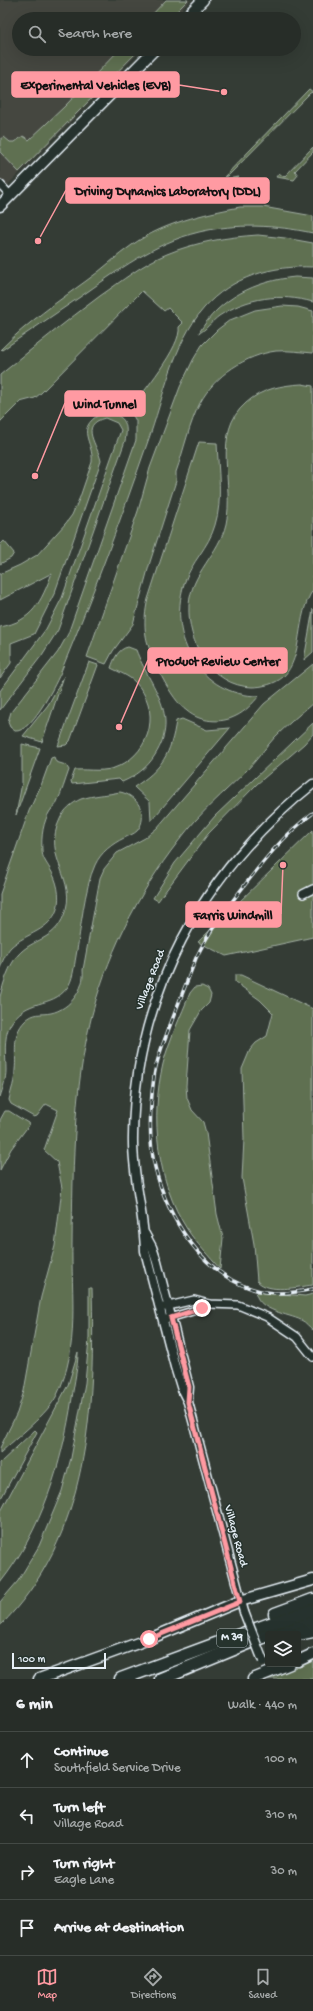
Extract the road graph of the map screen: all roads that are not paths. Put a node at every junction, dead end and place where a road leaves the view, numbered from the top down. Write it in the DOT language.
graph roads {
  1 [pos="203,0"];
  2 [pos="191,12"];
  3 [pos="148,56"];
  4 [pos="0,184"];
  5 [pos="10,195"];
  6 [pos="0,206"];
  7 [pos="313,784"];
  8 [pos="313,889"];
  9 [pos="303,894"];
  10 [pos="209,1304"];
  11 [pos="164,1307"];
  12 [pos="167,1319"];
  13 [pos="313,1356"];
  14 [pos="313,1580"];
  15 [pos="313,1600"];
  16 [pos="240,1602"];
  17 [pos="313,1610"];
  18 [pos="313,1619"];
  19 [pos="313,1630"];
  20 [pos="278,1631"];
  21 [pos="301,1633"];
  22 [pos="265,1636"];
  23 [pos="265,1644"];
  24 [pos="313,1654"];
  25 [pos="301,1659"];
  26 [pos="152,1667"];
  27 [pos="282,1667"];
  28 [pos="267,1673"];
  29 [pos="38,1679"];
  30 [pos="121,1679"];
  31 [pos="162,1679"];
  32 [pos="253,1679"];
  1 -- 2 [label="main road"];
  3 -- 5 [label="main road"];
  4 -- 5 [label="street"];
  5 -- 6 [label="main road"];
  7 -- 11 [label="street, Village Road"];
  8 -- 9 [label="street"];
  10 -- 11 [label="street"];
  10 -- 12 [label="street"];
  10 -- 13 [label="street"];
  11 -- 12 [label="street, Village Road"];
  12 -- 16 [label="street, Village Road"];
  14 -- 16 [label="main road"];
  15 -- 26 [label="highway"];
  16 -- 28 [label="street, Village Road, bridge"];
  16 -- 29 [label="main road"];
  17 -- 26 [label="highway, M 39"];
  18 -- 20 [label="highway, M 39"];
  19 -- 21 [label="highway"];
  22 -- 31 [label="highway, M 39"];
  23 -- 31 [label="highway"];
  24 -- 25 [label="main road"];
  26 -- 30 [label="highway, M 39"];
  27 -- 28 [label="main road"];
  28 -- 32 [label="main road"];
}
